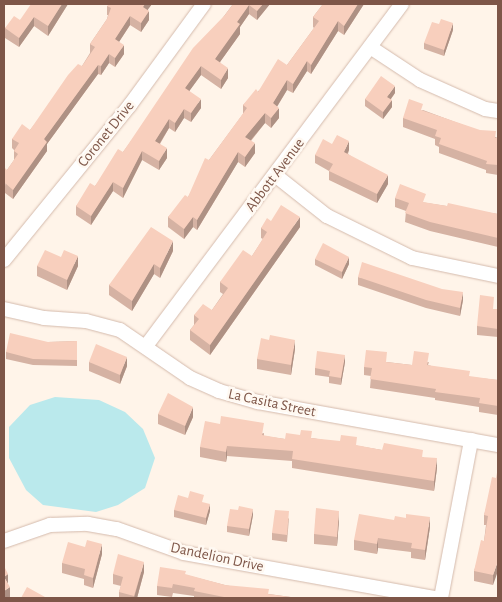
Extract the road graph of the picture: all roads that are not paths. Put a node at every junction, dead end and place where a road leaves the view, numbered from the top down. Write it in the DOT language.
graph roads {
  1 [pos="204,4"];
  2 [pos="402,4"];
  3 [pos="370,47"];
  4 [pos="498,112"];
  5 [pos="276,175"];
  6 [pos="4,260"];
  7 [pos="498,276"];
  8 [pos="4,309"];
  9 [pos="146,346"];
  10 [pos="471,440"];
  11 [pos="498,445"];
  12 [pos="4,541"];
  13 [pos="434,598"];
  14 [pos="441,598"];
  1 -- 6 [label="street, Coronet Drive"];
  2 -- 3 [label="street, Abbott Avenue"];
  3 -- 4 [label="street"];
  3 -- 5 [label="street, Abbott Avenue"];
  5 -- 7 [label="street"];
  5 -- 9 [label="street, Abbott Avenue"];
  8 -- 9 [label="street, La Casita Street"];
  9 -- 10 [label="street, La Casita Street"];
  10 -- 11 [label="street, La Casita Street"];
  10 -- 14 [label="street"];
  12 -- 13 [label="street, Dandelion Drive"];
}
